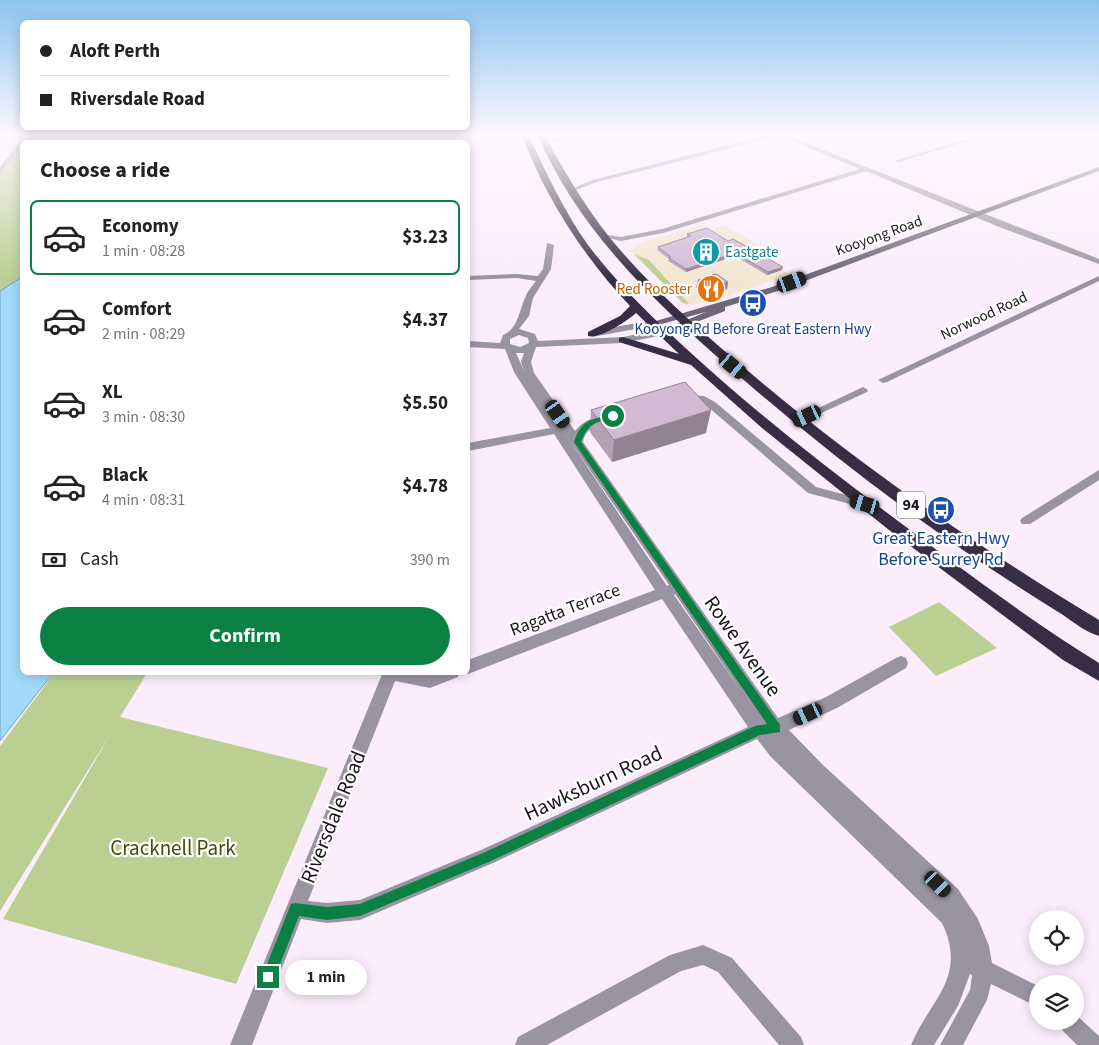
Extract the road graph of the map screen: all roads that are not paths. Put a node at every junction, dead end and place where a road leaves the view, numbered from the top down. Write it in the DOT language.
graph roads {
  1 [pos="566,181"];
  2 [pos="548,182"];
  3 [pos="591,182"];
  4 [pos="823,182"];
  5 [pos="898,182"];
  6 [pos="1065,182"];
  7 [pos="571,190"];
  8 [pos="978,214"];
  9 [pos="602,236"];
  10 [pos="642,236"];
  11 [pos="550,245"];
  12 [pos="615,252"];
  13 [pos="1099,262"];
  14 [pos="470,278"];
  15 [pos="1099,278"];
  16 [pos="542,279"];
  17 [pos="637,306"];
  18 [pos="525,316"];
  19 [pos="682,320"];
  20 [pos="654,323"];
  21 [pos="663,332"];
  22 [pos="592,334"];
  23 [pos="532,340"];
  24 [pos="623,340"];
  25 [pos="508,341"];
  26 [pos="472,344"];
  27 [pos="696,364"];
  28 [pos="883,380"];
  29 [pos="863,390"];
  30 [pos="670,400"];
  31 [pos="613,416"];
  32 [pos="798,420"];
  33 [pos="563,429"];
  34 [pos="577,442"];
  35 [pos="470,447"];
  36 [pos="1099,474"];
  37 [pos="865,504"];
  38 [pos="1026,521"];
  39 [pos="670,590"];
  40 [pos="1099,629"];
  41 [pos="901,663"];
  42 [pos="470,666"];
  43 [pos="1099,673"];
  44 [pos="390,675"];
  45 [pos="401,675"];
  46 [pos="445,675"];
  47 [pos="767,729"];
  48 [pos="295,909"];
  49 [pos="964,962"];
  50 [pos="983,969"];
  51 [pos="1029,992"];
  52 [pos="1077,1030"];
  53 [pos="241,1045"];
  54 [pos="526,1045"];
  55 [pos="793,1045"];
  56 [pos="922,1045"];
  57 [pos="951,1045"];
  58 [pos="1093,1045"];
  1 -- 7 [label="highway, 94"];
  2 -- 17 [label="highway, 94"];
  3 -- 7 [label="street"];
  4 -- 10 [label="street"];
  5 -- 8 [label="street"];
  6 -- 8 [label="street, Kooyong Road"];
  7 -- 9 [label="highway, 94"];
  8 -- 13 [label="street"];
  8 -- 19 [label="street, Kooyong Road"];
  9 -- 10 [label="street"];
  9 -- 12 [label="highway, 94"];
  10 -- 12 [label="street"];
  11 -- 16 [label="street"];
  12 -- 19 [label="highway, 94"];
  14 -- 16 [label="street"];
  15 -- 28 [label="street, Norwood Road"];
  16 -- 18 [label="street"];
  17 -- 20 [label="highway, 94"];
  17 -- 22 [label="highway"];
  18 -- 23 [label="street, Rowe Avenue"];
  18 -- 25 [label="street"];
  19 -- 20 [label="street, Kooyong Road"];
  19 -- 21 [label="street, Kooyong Road"];
  19 -- 32 [label="highway, 94"];
  20 -- 21 [label="highway, 94"];
  20 -- 22 [label="street"];
  21 -- 24 [label="street"];
  21 -- 27 [label="highway, 94"];
  22 -- 23 [label="street"];
  23 -- 24 [label="street"];
  23 -- 25 [label="street"];
  23 -- 25 [label="street"];
  23 -- 33 [label="street, Rowe Avenue"];
  24 -- 27 [label="highway"];
  25 -- 26 [label="street"];
  25 -- 33 [label="street, Rowe Avenue"];
  27 -- 37 [label="highway, 94"];
  29 -- 32 [label="street"];
  30 -- 37 [label="street"];
  31 -- 34 [label="street"];
  32 -- 40 [label="highway, 94"];
  33 -- 34 [label="street, Rowe Avenue"];
  33 -- 35 [label="street"];
  33 -- 39 [label="street, Rowe Avenue"];
  34 -- 39 [label="street, Rowe Avenue"];
  36 -- 38 [label="street"];
  37 -- 43 [label="highway, 94"];
  39 -- 42 [label="street, Ragatta Terrace"];
  39 -- 47 [label="street, Rowe Avenue"];
  41 -- 47 [label="street, Hawksburn Road"];
  44 -- 48 [label="street, Riversdale Road"];
  45 -- 46 [label="street"];
  47 -- 48 [label="street, Hawksburn Road"];
  47 -- 49 [label="street, Rowe Avenue"];
  47 -- 50 [label="street, Rowe Avenue"];
  48 -- 53 [label="street, Riversdale Road"];
  49 -- 50 [label="street"];
  49 -- 56 [label="street, Rowe Avenue"];
  50 -- 51 [label="street"];
  50 -- 57 [label="street, Rowe Avenue"];
  52 -- 58 [label="street"];
  54 -- 55 [label="street"];
}
